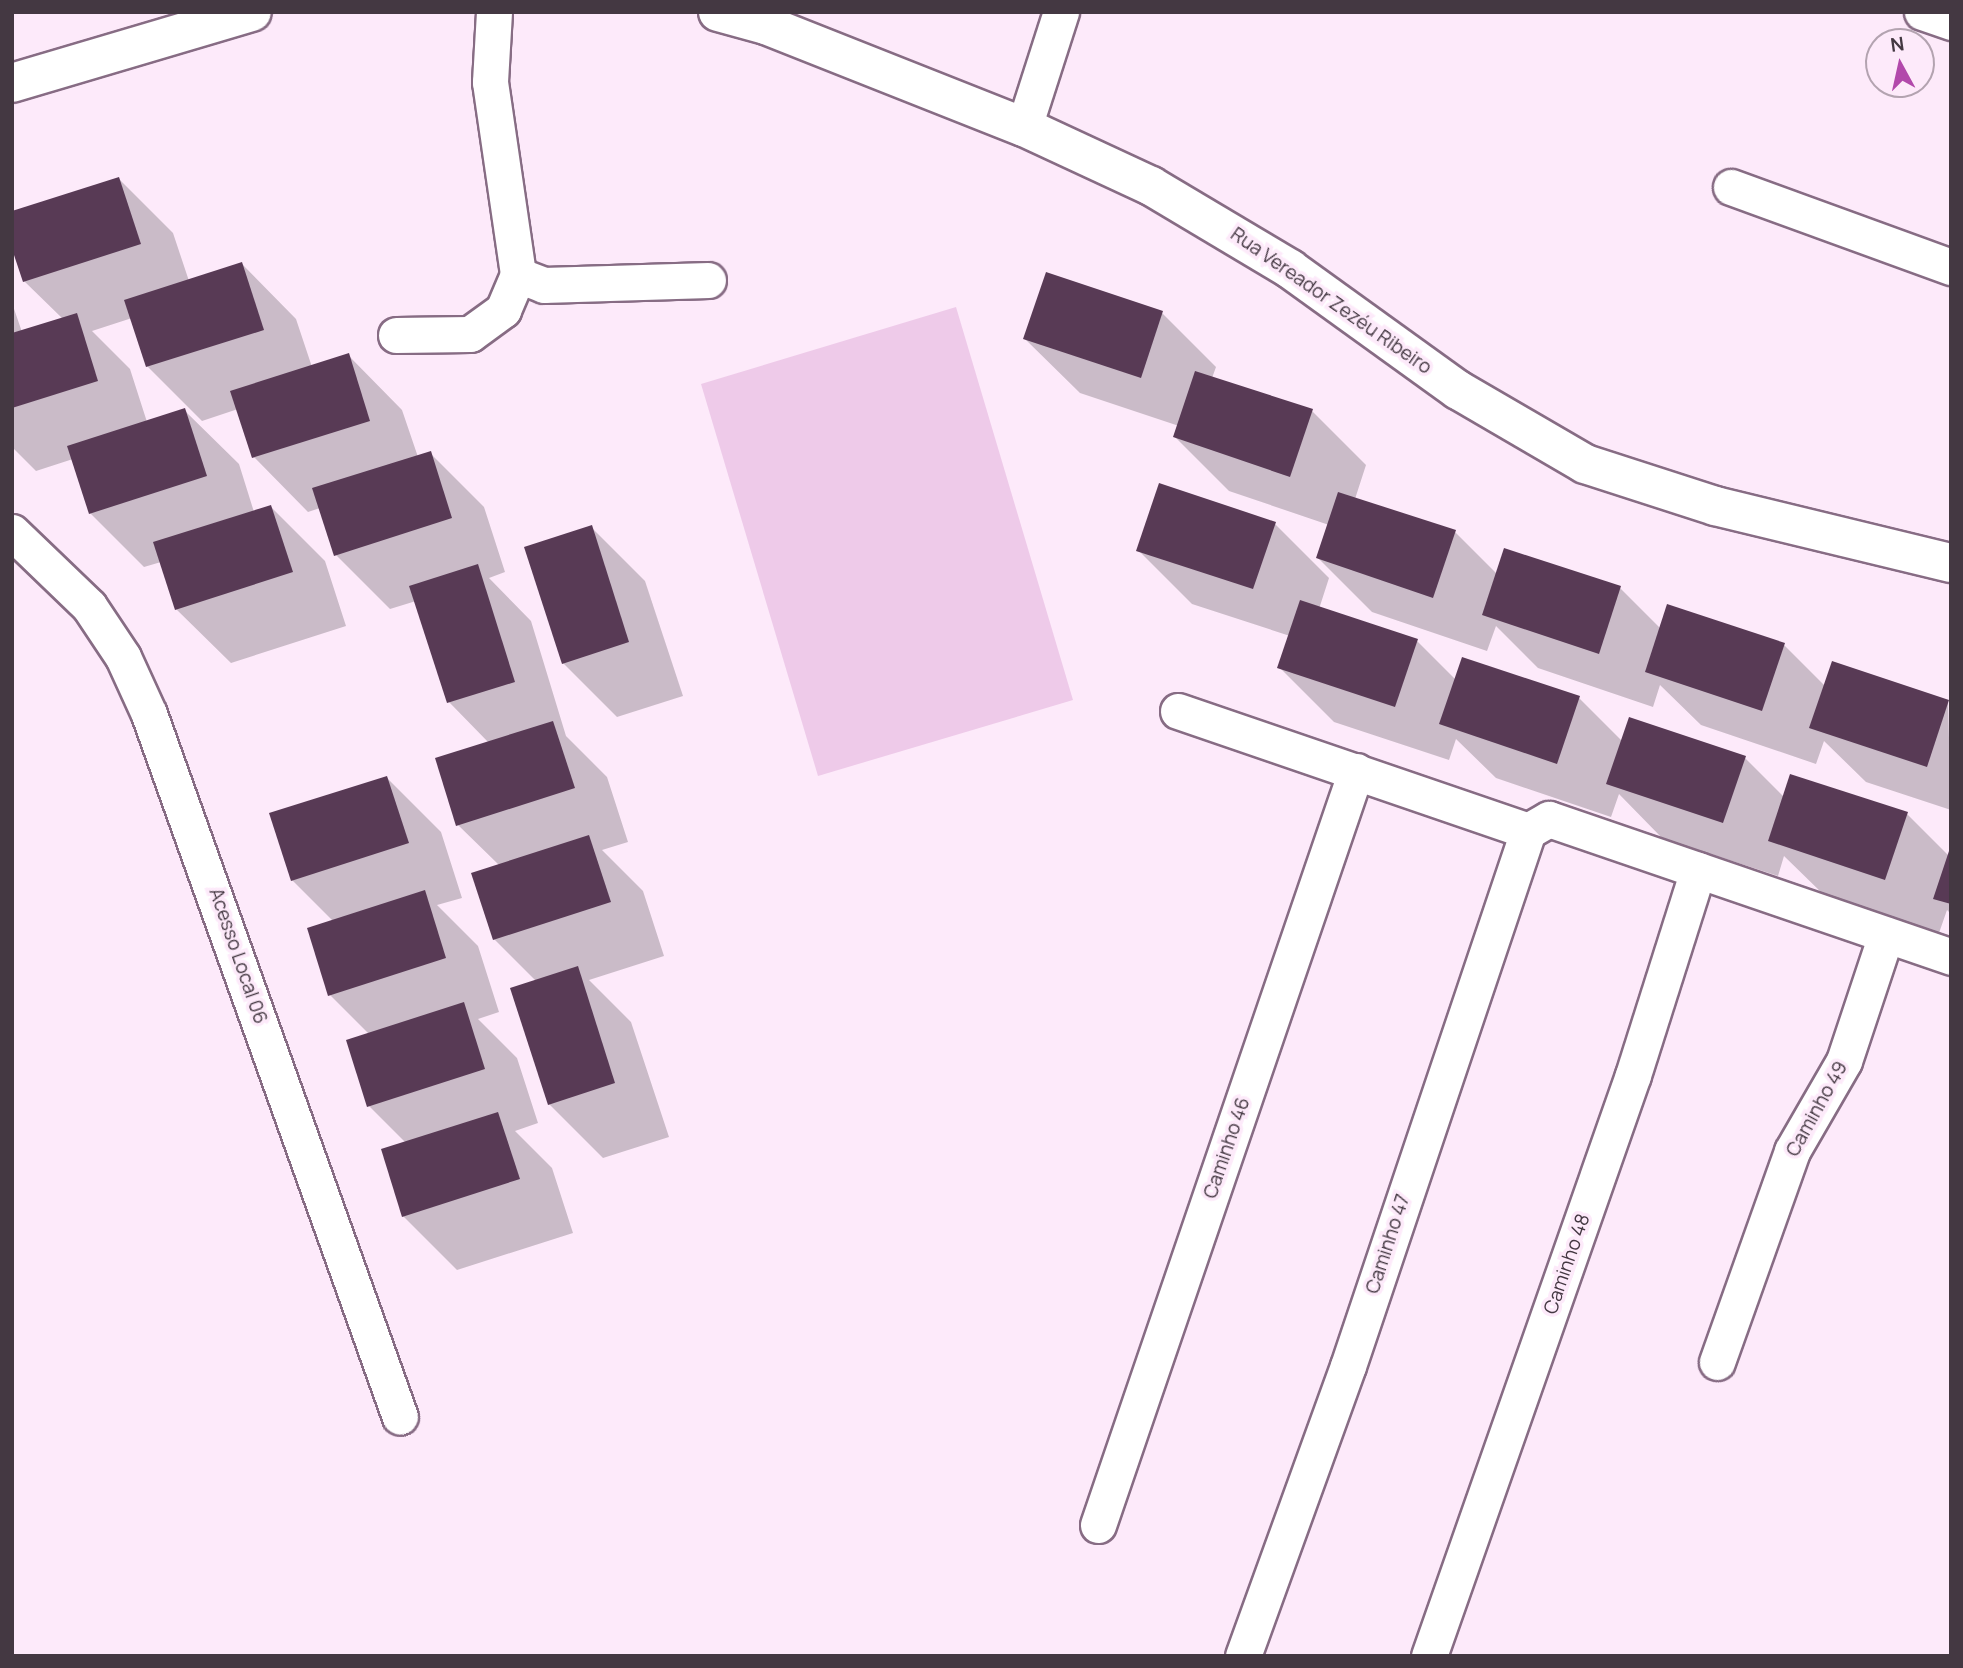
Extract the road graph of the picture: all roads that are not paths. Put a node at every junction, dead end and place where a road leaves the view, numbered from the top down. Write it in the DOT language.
graph roads {
  1 [pos="494,12"];
  2 [pos="718,12"];
  3 [pos="1061,12"];
  4 [pos="1922,12"];
  5 [pos="236,14"];
  6 [pos="1951,22"];
  7 [pos="12,83"];
  8 [pos="1024,127"];
  9 [pos="1731,187"];
  10 [pos="1951,267"];
  11 [pos="517,275"];
  12 [pos="708,280"];
  13 [pos="396,335"];
  14 [pos="12,532"];
  15 [pos="1951,563"];
  16 [pos="1178,711"];
  17 [pos="1356,771"];
  18 [pos="1528,831"];
  19 [pos="1698,870"];
  20 [pos="1886,934"];
  21 [pos="1951,957"];
  22 [pos="1717,1362"];
  23 [pos="400,1418"];
  24 [pos="1098,1525"];
  25 [pos="1243,1656"];
  26 [pos="1429,1656"];
  1 -- 11 [label="street"];
  2 -- 8 [label="main road, Rua Vereador Zezéu Ribeiro"];
  3 -- 8 [label="street"];
  4 -- 6 [label="street"];
  5 -- 7 [label="main road"];
  8 -- 15 [label="main road, Rua Vereador Zezéu Ribeiro"];
  9 -- 10 [label="street"];
  11 -- 12 [label="street"];
  11 -- 13 [label="street"];
  14 -- 23 [label="street, Acesso Local 06"];
  16 -- 17 [label="street"];
  17 -- 18 [label="street"];
  17 -- 24 [label="street, Caminho 46"];
  18 -- 19 [label="street"];
  18 -- 25 [label="street, Caminho 47"];
  19 -- 20 [label="street"];
  19 -- 26 [label="street, Caminho 48"];
  20 -- 21 [label="street"];
  20 -- 22 [label="street, Caminho 49"];
}
